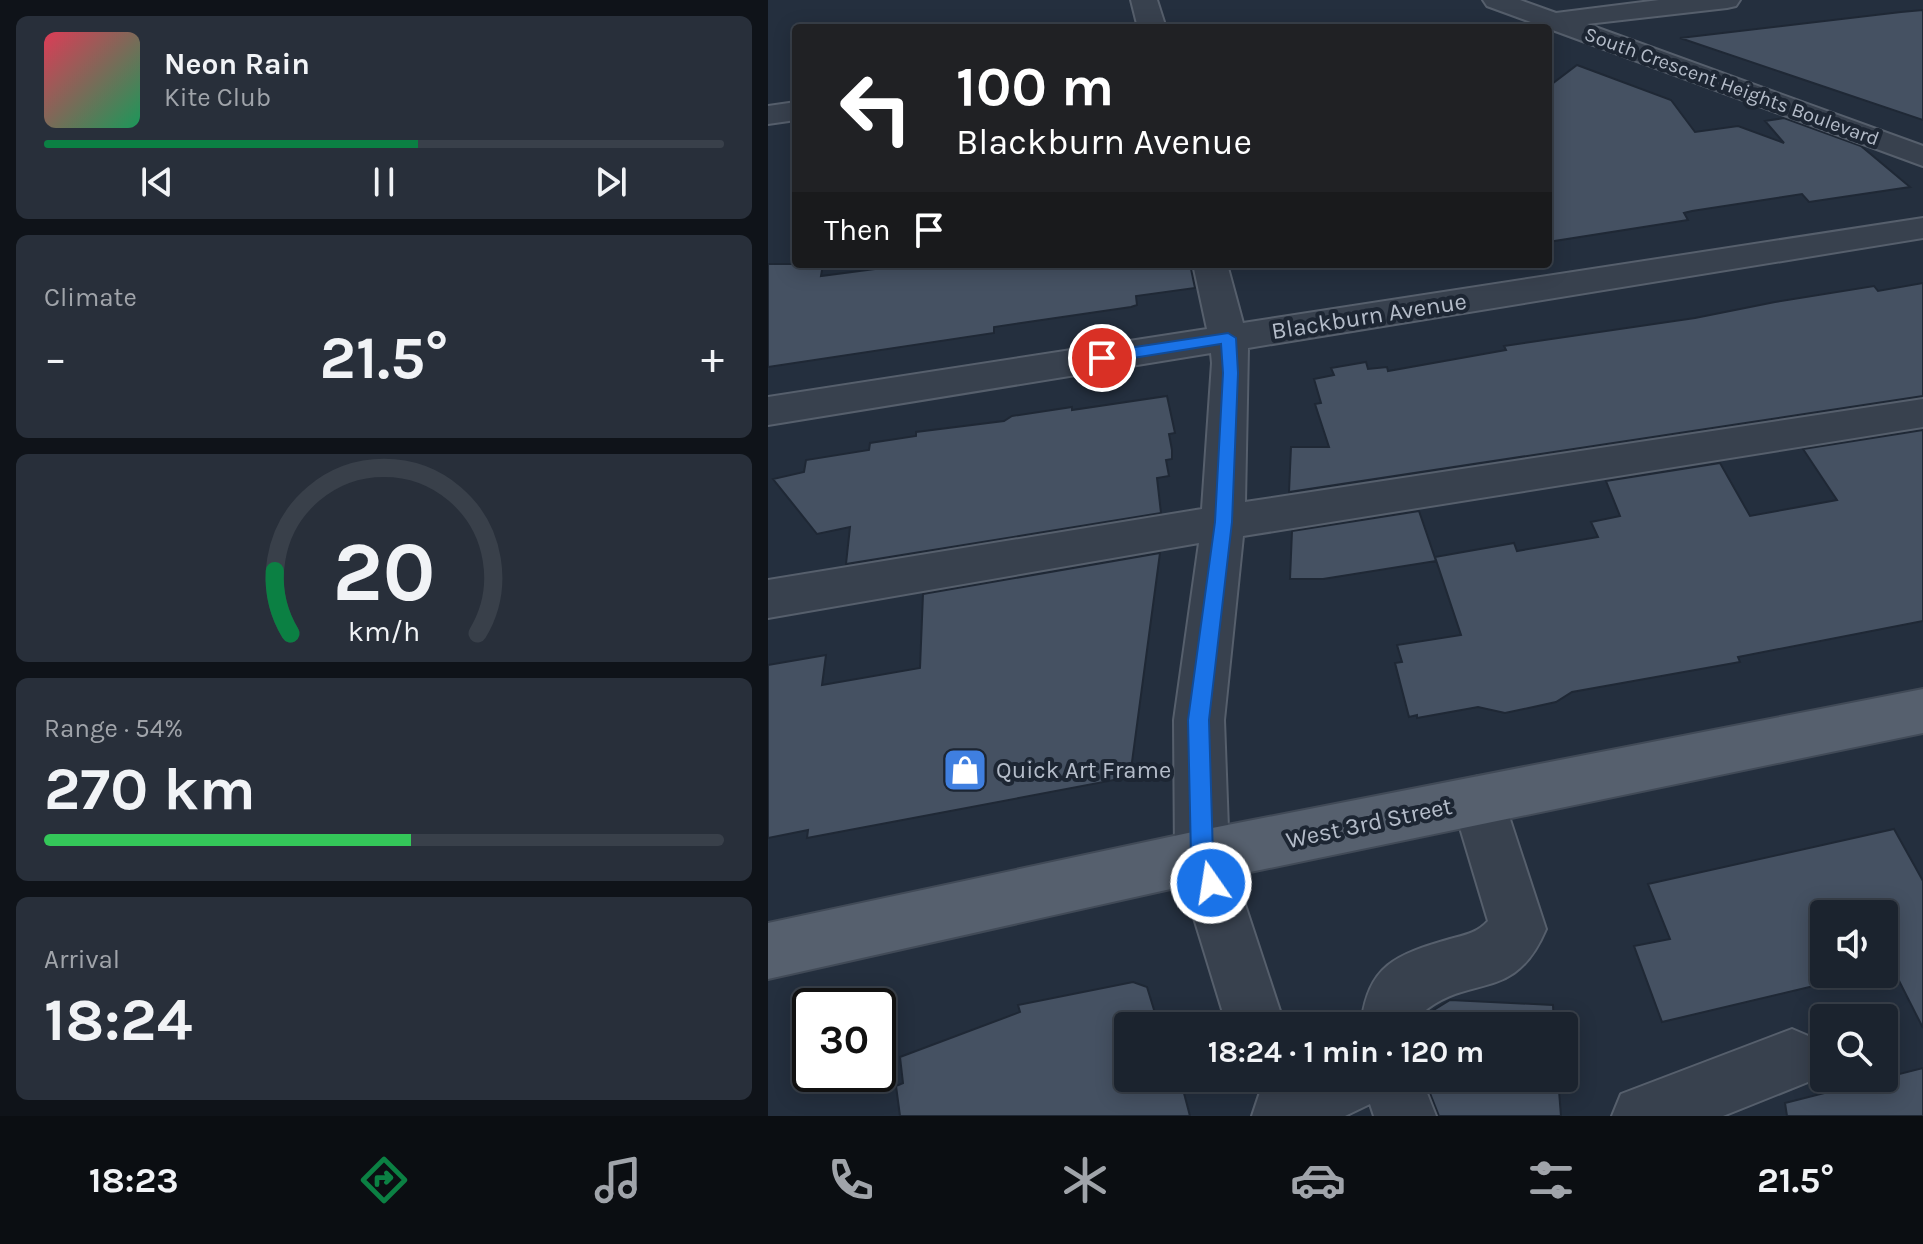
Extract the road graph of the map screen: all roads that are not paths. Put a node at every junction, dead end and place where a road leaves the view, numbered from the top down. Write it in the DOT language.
graph roads {
  1 [pos="1144,0"];
  2 [pos="1496,0"];
  3 [pos="1727,0"];
  4 [pos="1550,21"];
  5 [pos="1151,24"];
  6 [pos="1524,24"];
  7 [pos="792,112"];
  8 [pos="768,115"];
  9 [pos="1923,157"];
  10 [pos="1923,228"];
  11 [pos="1211,268"];
  12 [pos="1228,338"];
  13 [pos="768,411"];
  14 [pos="1923,413"];
  15 [pos="1223,522"];
  16 [pos="768,599"];
  17 [pos="1923,711"];
  18 [pos="1478,801"];
  19 [pos="1202,856"];
  20 [pos="768,951"];
  21 [pos="1252,1012"];
  22 [pos="1392,1012"];
  23 [pos="1792,1059"];
  24 [pos="1313,1092"];
  25 [pos="1396,1092"];
  26 [pos="1279,1103"];
  27 [pos="1405,1116"];
  28 [pos="1643,1116"];
  1 -- 5 [label="street"];
  2 -- 4 [label="street, South Crescent Heights Boulevard"];
  3 -- 4 [label="street"];
  4 -- 6 [label="street"];
  4 -- 9 [label="street, South Crescent Heights Boulevard"];
  7 -- 8 [label="street"];
  10 -- 12 [label="street, Blackburn Avenue"];
  11 -- 12 [label="street"];
  12 -- 13 [label="street, Blackburn Avenue"];
  12 -- 15 [label="street"];
  14 -- 15 [label="street"];
  15 -- 16 [label="street"];
  15 -- 19 [label="street"];
  17 -- 18 [label="main road, West 3rd Street"];
  18 -- 19 [label="main road, West 3rd Street"];
  18 -- 22 [label="street"];
  19 -- 20 [label="main road, West 3rd Street"];
  19 -- 21 [label="street"];
  23 -- 28 [label="street"];
  24 -- 26 [label="street"];
  25 -- 27 [label="street"];
}
